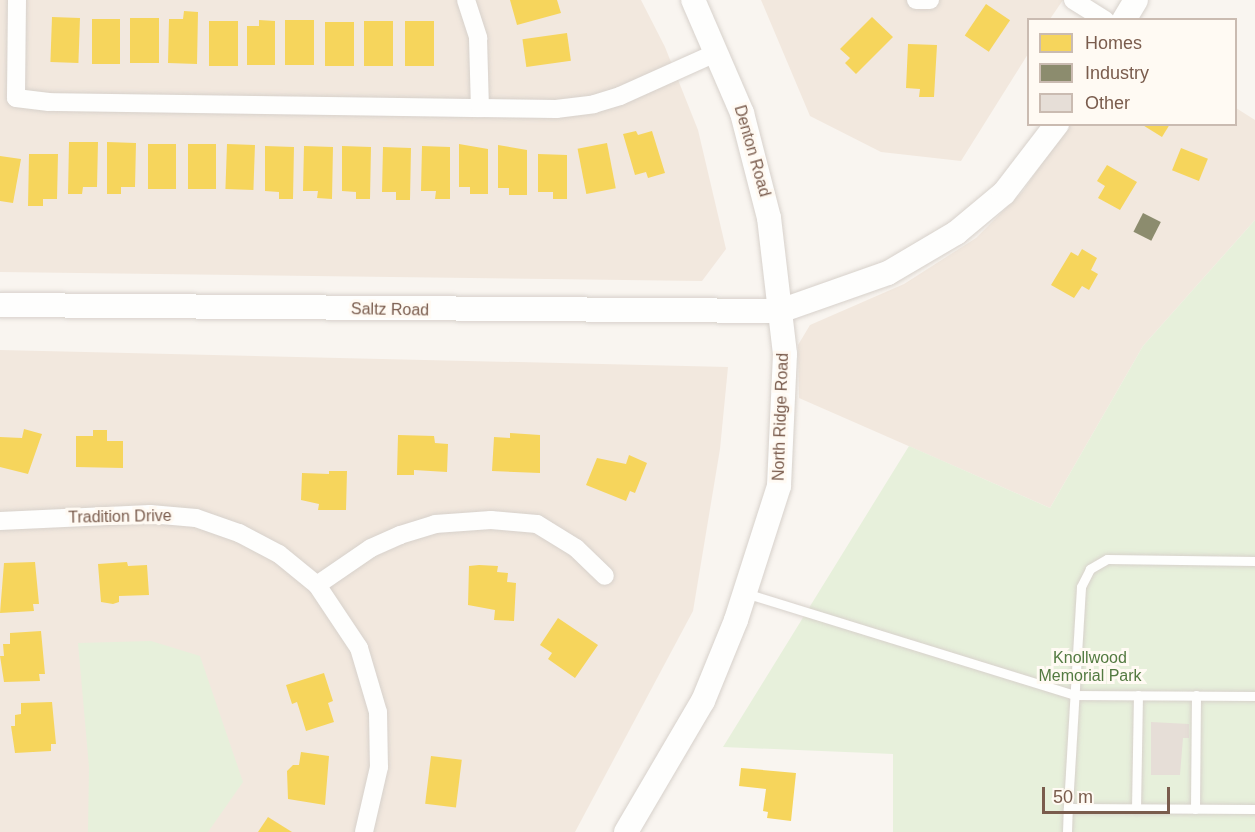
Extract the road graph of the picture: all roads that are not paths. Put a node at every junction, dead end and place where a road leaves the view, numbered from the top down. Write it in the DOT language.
graph roads {
  1 [pos="17,0"];
  2 [pos="466,0"];
  3 [pos="693,0"];
  4 [pos="916,0"];
  5 [pos="930,0"];
  6 [pos="1073,0"];
  7 [pos="1136,0"];
  8 [pos="1102,18"];
  9 [pos="1125,18"];
  10 [pos="718,52"];
  11 [pos="480,108"];
  12 [pos="1055,126"];
  13 [pos="0,305"];
  14 [pos="780,311"];
  15 [pos="0,521"];
  16 [pos="1255,561"];
  17 [pos="605,576"];
  18 [pos="317,585"];
  19 [pos="745,593"];
  20 [pos="1074,695"];
  21 [pos="1138,695"];
  22 [pos="1196,695"];
  23 [pos="1255,696"];
  24 [pos="1068,808"];
  25 [pos="1136,809"];
  26 [pos="1195,809"];
  27 [pos="1255,809"];
  28 [pos="364,832"];
  29 [pos="626,832"];
  30 [pos="1067,832"];
  1 -- 11 [label="street"];
  2 -- 11 [label="street"];
  3 -- 10 [label="street, Denton Road"];
  4 -- 5 [label="street"];
  6 -- 8 [label="street"];
  7 -- 9 [label="street"];
  10 -- 11 [label="street"];
  10 -- 14 [label="street, Denton Road"];
  12 -- 14 [label="street"];
  13 -- 14 [label="street, Saltz Road"];
  14 -- 19 [label="street, North Ridge Road"];
  15 -- 18 [label="street, Tradition Drive"];
  16 -- 20 [label="lane"];
  17 -- 18 [label="street"];
  18 -- 28 [label="street, Tradition Drive"];
  19 -- 20 [label="lane"];
  19 -- 29 [label="street, North Ridge Road"];
  20 -- 21 [label="lane"];
  20 -- 24 [label="lane"];
  21 -- 22 [label="lane"];
  21 -- 25 [label="lane"];
  22 -- 23 [label="lane"];
  22 -- 26 [label="lane"];
  24 -- 25 [label="lane"];
  24 -- 30 [label="lane"];
  25 -- 26 [label="lane"];
  26 -- 27 [label="lane"];
}
